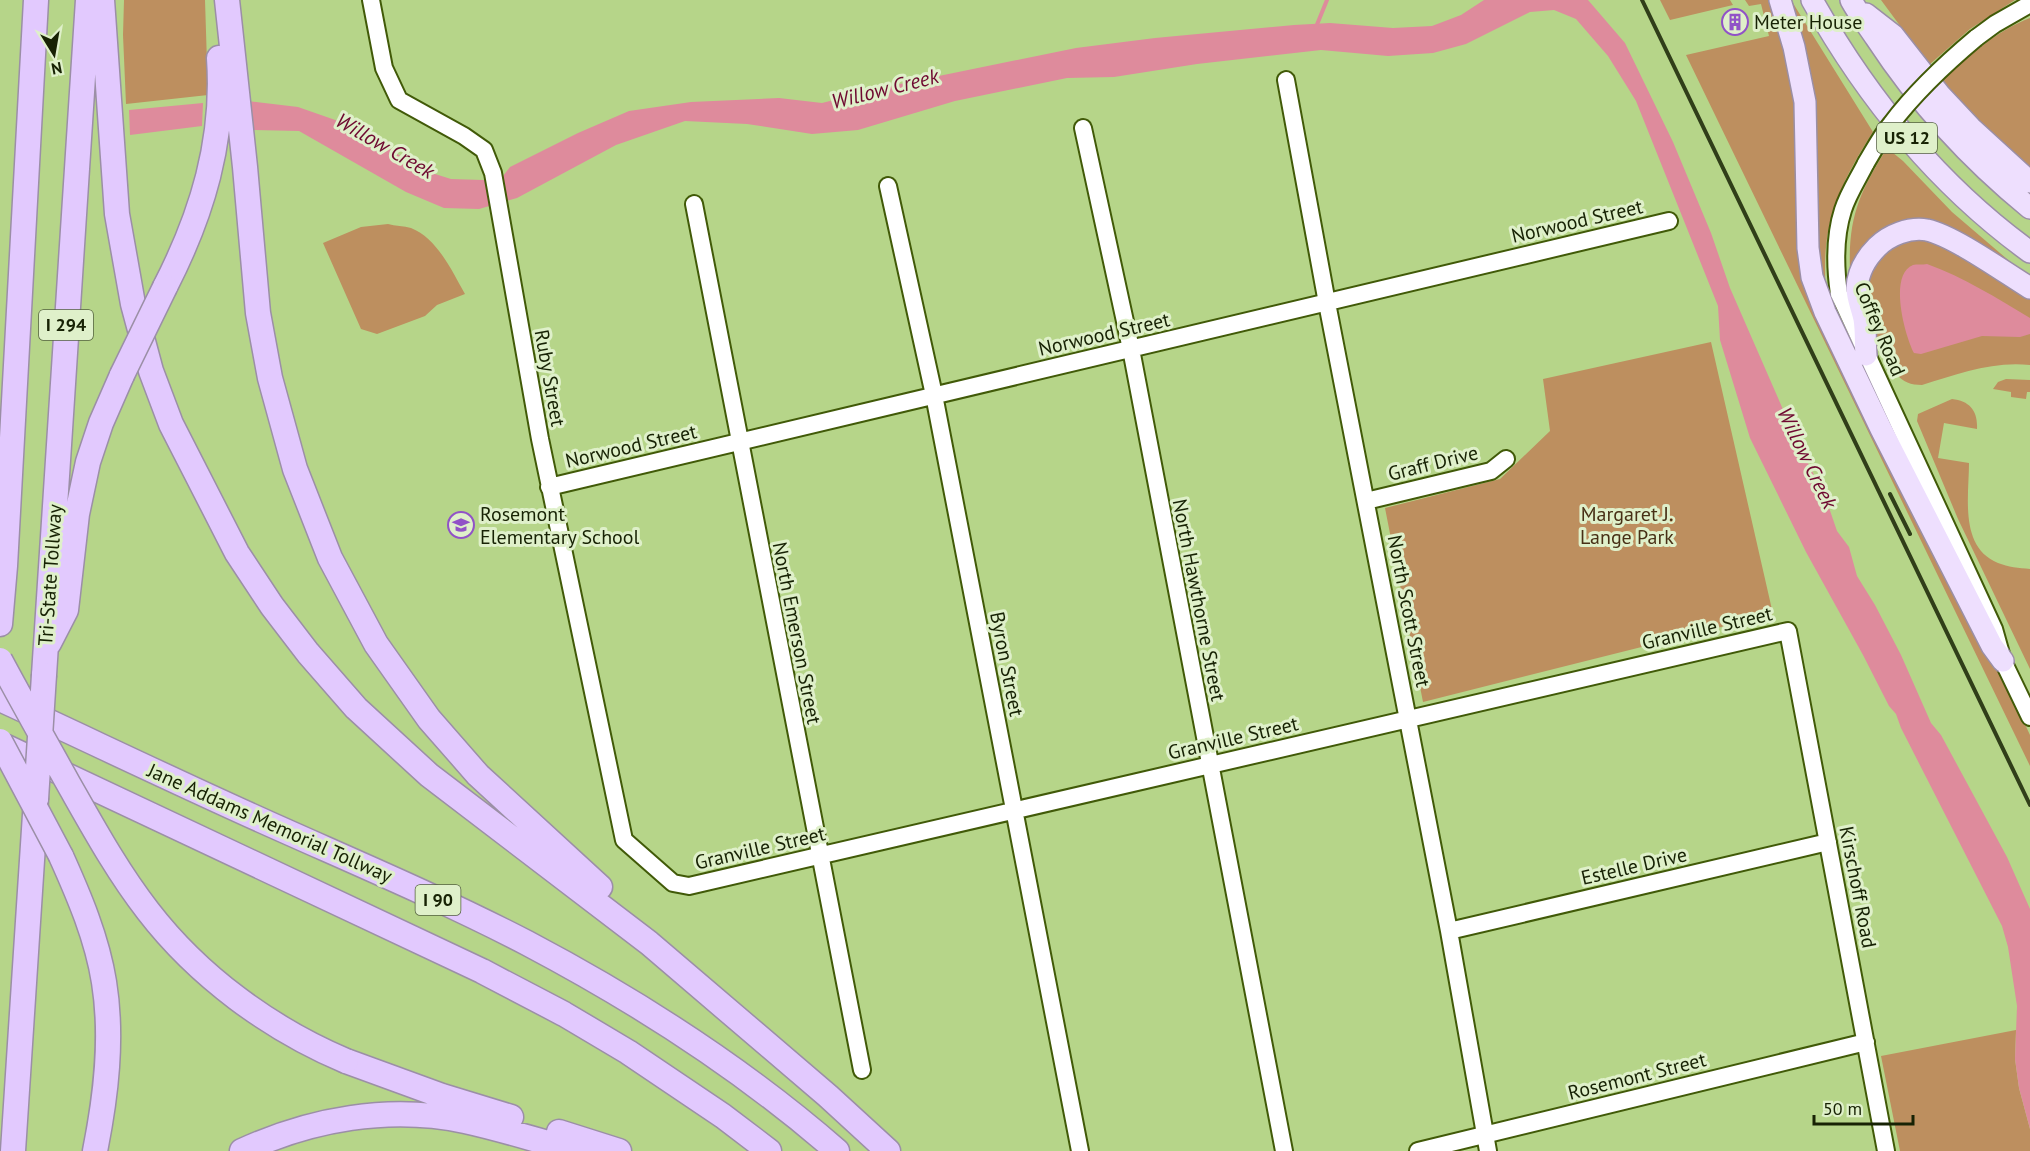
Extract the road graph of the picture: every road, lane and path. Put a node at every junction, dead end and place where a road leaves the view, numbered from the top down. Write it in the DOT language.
graph roads {
  1 [pos="36,0"];
  2 [pos="88,0"];
  3 [pos="102,0"];
  4 [pos="214,0"];
  5 [pos="227,0"];
  6 [pos="371,0"];
  7 [pos="1780,0"];
  8 [pos="1812,0"];
  9 [pos="1852,3"];
  10 [pos="2030,4"];
  11 [pos="1286,80"];
  12 [pos="1083,128"];
  13 [pos="2030,182"];
  14 [pos="888,186"];
  15 [pos="694,204"];
  16 [pos="2030,208"];
  17 [pos="1669,221"];
  18 [pos="2030,252"];
  19 [pos="2030,288"];
  20 [pos="1327,303"];
  21 [pos="1131,349"];
  22 [pos="1866,355"];
  23 [pos="934,395"];
  24 [pos="740,442"];
  25 [pos="1506,459"];
  26 [pos="549,487"];
  27 [pos="1366,501"];
  28 [pos="3,556"];
  29 [pos="0,624"];
  30 [pos="1788,631"];
  31 [pos="45,650"];
  32 [pos="0,660"];
  33 [pos="2003,661"];
  34 [pos="2,699"];
  35 [pos="2030,717"];
  36 [pos="1408,719"];
  37 [pos="0,742"];
  38 [pos="1209,765"];
  39 [pos="1014,810"];
  40 [pos="1828,842"];
  41 [pos="819,856"];
  42 [pos="689,886"];
  43 [pos="1449,932"];
  44 [pos="649,943"];
  45 [pos="1866,1042"];
  46 [pos="862,1070"];
  47 [pos="1487,1143"];
  48 [pos="13,1151"];
  49 [pos="95,1151"];
  50 [pos="242,1151"];
  51 [pos="576,1151"];
  52 [pos="619,1151"];
  53 [pos="769,1151"];
  54 [pos="837,1151"];
  55 [pos="888,1151"];
  56 [pos="1080,1151"];
  57 [pos="1284,1151"];
  58 [pos="1418,1151"];
  59 [pos="1886,1151"];
  1 -- 28 [label="highway, I 294"];
  2 -- 31 [label="highway, Tri-State Tollway / I 294"];
  3 -- 44 [label="highway"];
  4 -- 31 [label="highway, bridge"];
  5 -- 44 [label="highway"];
  6 -- 26 [label="street, Ruby Street"];
  7 -- 33 [label="main road"];
  8 -- 18 [label="main road, US 12"];
  9 -- 13 [label="main road"];
  9 -- 16 [label="main road, US 12"];
  10 -- 22 [label="street, Coffey Road, bridge"];
  11 -- 20 [label="street, North Scott Street"];
  12 -- 21 [label="street, North Hawthorne Street"];
  14 -- 23 [label="street, Byron Street"];
  15 -- 24 [label="street, North Emerson Street"];
  17 -- 20 [label="street, Norwood Street"];
  19 -- 22 [label="main road"];
  20 -- 21 [label="street, Norwood Street"];
  20 -- 27 [label="street, North Scott Street"];
  21 -- 23 [label="street, Norwood Street"];
  21 -- 38 [label="street, North Hawthorne Street"];
  22 -- 33 [label="street, Coffey Road"];
  23 -- 24 [label="street, Norwood Street"];
  23 -- 39 [label="street, Byron Street"];
  24 -- 26 [label="street, Norwood Street"];
  24 -- 41 [label="street, North Emerson Street"];
  25 -- 27 [label="street, Graff Drive"];
  26 -- 42 [label="street, Ruby Street"];
  27 -- 36 [label="street, North Scott Street"];
  28 -- 29 [label="highway, I 294"];
  30 -- 36 [label="street, Granville Street"];
  30 -- 40 [label="street, Kirschoff Road"];
  31 -- 48 [label="highway, Tri-State Tollway / I 294, bridge"];
  32 -- 52 [label="highway, bridge"];
  33 -- 35 [label="street, Coffey Road"];
  34 -- 54 [label="highway, Jane Addams Memorial Tollway / I 90"];
  36 -- 38 [label="street, Granville Street"];
  36 -- 43 [label="street, North Scott Street"];
  37 -- 49 [label="highway, bridge"];
  37 -- 53 [label="highway, Jane Addams Memorial Tollway / I 90"];
  38 -- 39 [label="street, Granville Street"];
  38 -- 57 [label="street, North Hawthorne Street"];
  39 -- 41 [label="street, Granville Street"];
  39 -- 56 [label="street, Byron Street"];
  40 -- 43 [label="street, Estelle Drive"];
  40 -- 45 [label="street, Kirschoff Road"];
  41 -- 42 [label="street, Granville Street"];
  41 -- 46 [label="street, North Emerson Street"];
  43 -- 47 [label="street, North Scott Street"];
  44 -- 55 [label="highway"];
  45 -- 47 [label="street, Rosemont Street"];
  45 -- 59 [label="street, Kirschoff Road"];
  47 -- 58 [label="street, Rosemont Street"];
  50 -- 51 [label="highway"];
}
